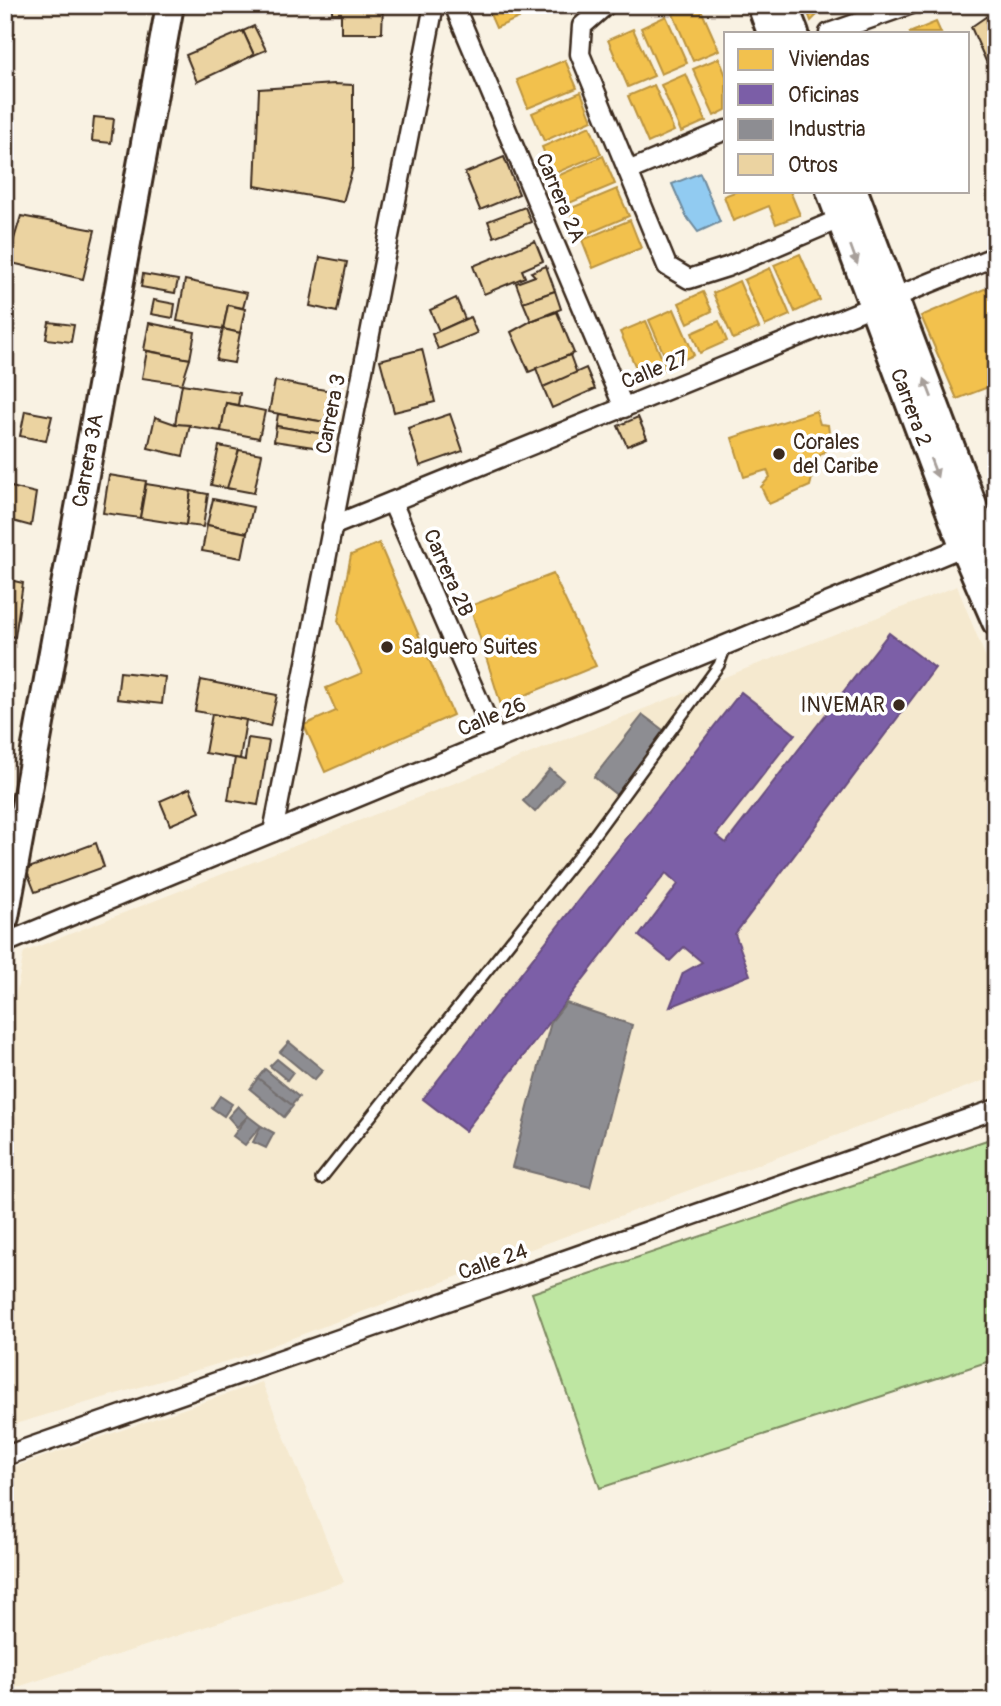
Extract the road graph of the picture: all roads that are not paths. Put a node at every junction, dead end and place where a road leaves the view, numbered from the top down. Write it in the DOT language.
graph roads {
  1 [pos="170,5"];
  2 [pos="434,5"];
  3 [pos="454,5"];
  4 [pos="606,5"];
  5 [pos="761,5"];
  6 [pos="784,5"];
  7 [pos="909,5"];
  8 [pos="771,32"];
  9 [pos="795,32"];
  10 [pos="833,32"];
  11 [pos="724,131"];
  12 [pos="628,171"];
  13 [pos="831,192"];
  14 [pos="852,206"];
  15 [pos="996,256"];
  16 [pos="883,302"];
  17 [pos="624,408"];
  18 [pos="392,502"];
  19 [pos="332,526"];
  20 [pos="981,539"];
  21 [pos="996,566"];
  22 [pos="996,622"];
  23 [pos="726,644"];
  24 [pos="496,740"];
  25 [pos="274,832"];
  26 [pos="5,917"];
  27 [pos="5,943"];
  28 [pos="996,1109"];
  29 [pos="321,1179"];
  30 [pos="5,1456"];
  1 -- 26 [label="street, Carrera 3A"];
  2 -- 19 [label="street, Carrera 3"];
  3 -- 17 [label="street, Carrera 2A"];
  4 -- 12 [label="street"];
  5 -- 8 [label="street"];
  6 -- 9 [label="street"];
  7 -- 10 [label="street"];
  11 -- 12 [label="street"];
  12 -- 14 [label="street"];
  13 -- 14 [label="street, Carrera 2"];
  14 -- 16 [label="street, Carrera 2"];
  15 -- 16 [label="street, Calle 27"];
  16 -- 17 [label="street, Calle 27"];
  16 -- 20 [label="street, Carrera 2"];
  17 -- 18 [label="street, Calle 27"];
  18 -- 19 [label="street, Calle 27"];
  18 -- 24 [label="street, Carrera 2B"];
  19 -- 25 [label="street, Carrera 3"];
  20 -- 21 [label="street, Carrera 2"];
  20 -- 22 [label="street, Carrera 2"];
  20 -- 23 [label="street, Calle 26"];
  23 -- 24 [label="street, Calle 26"];
  23 -- 29 [label="lane"];
  24 -- 25 [label="street, Calle 26"];
  25 -- 27 [label="street, Calle 26"];
  28 -- 30 [label="street, Calle 24"];
}
